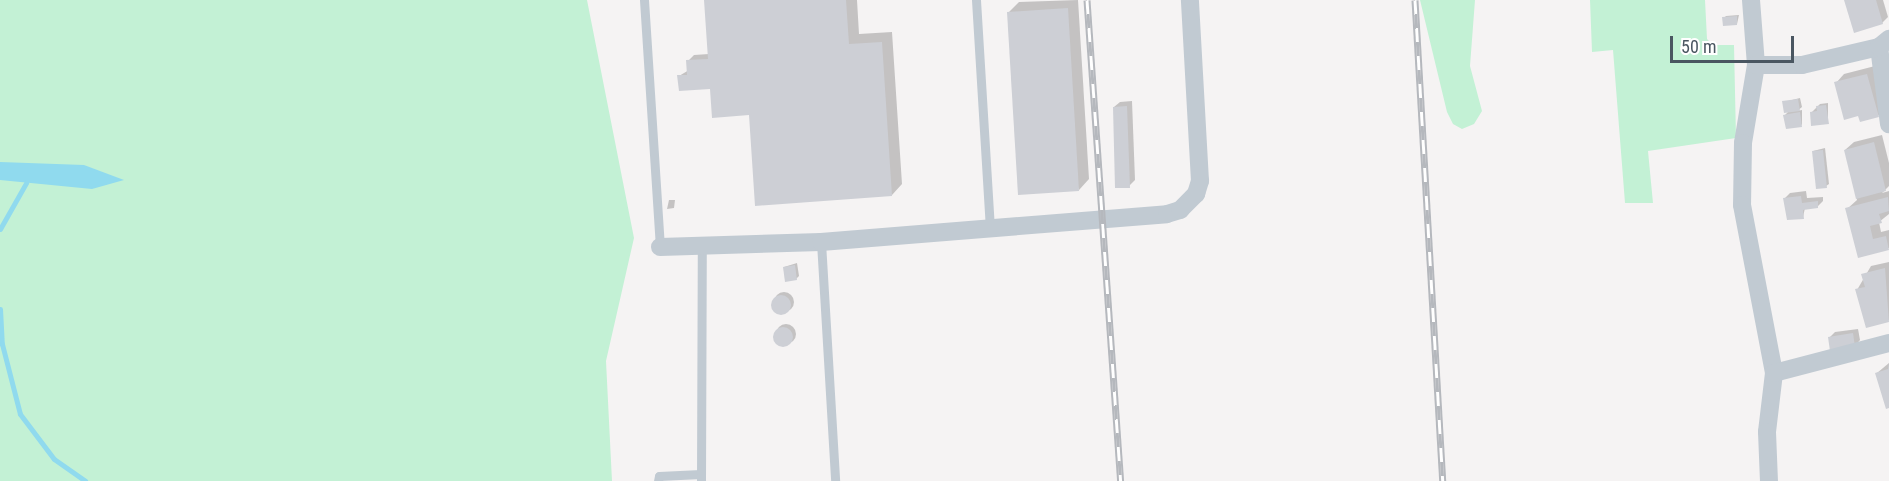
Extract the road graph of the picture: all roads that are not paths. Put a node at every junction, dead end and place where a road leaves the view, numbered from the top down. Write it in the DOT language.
graph roads {
  1 [pos="644,0"];
  2 [pos="976,0"];
  3 [pos="1190,0"];
  4 [pos="1751,0"];
  5 [pos="1884,43"];
  6 [pos="1756,65"];
  7 [pos="1889,124"];
  8 [pos="990,228"];
  9 [pos="821,242"];
  10 [pos="702,246"];
  11 [pos="660,247"];
  12 [pos="1889,343"];
  13 [pos="1774,373"];
  14 [pos="701,478"];
  15 [pos="658,481"];
  16 [pos="835,481"];
  17 [pos="1769,481"];
  1 -- 11 [label="lane"];
  2 -- 8 [label="lane"];
  3 -- 8 [label="street"];
  4 -- 6 [label="street"];
  5 -- 6 [label="street"];
  5 -- 7 [label="street"];
  6 -- 13 [label="street"];
  8 -- 9 [label="street"];
  9 -- 10 [label="street"];
  9 -- 16 [label="lane"];
  10 -- 11 [label="street"];
  10 -- 14 [label="lane"];
  12 -- 13 [label="street"];
  13 -- 17 [label="street"];
  14 -- 15 [label="lane"];
}
